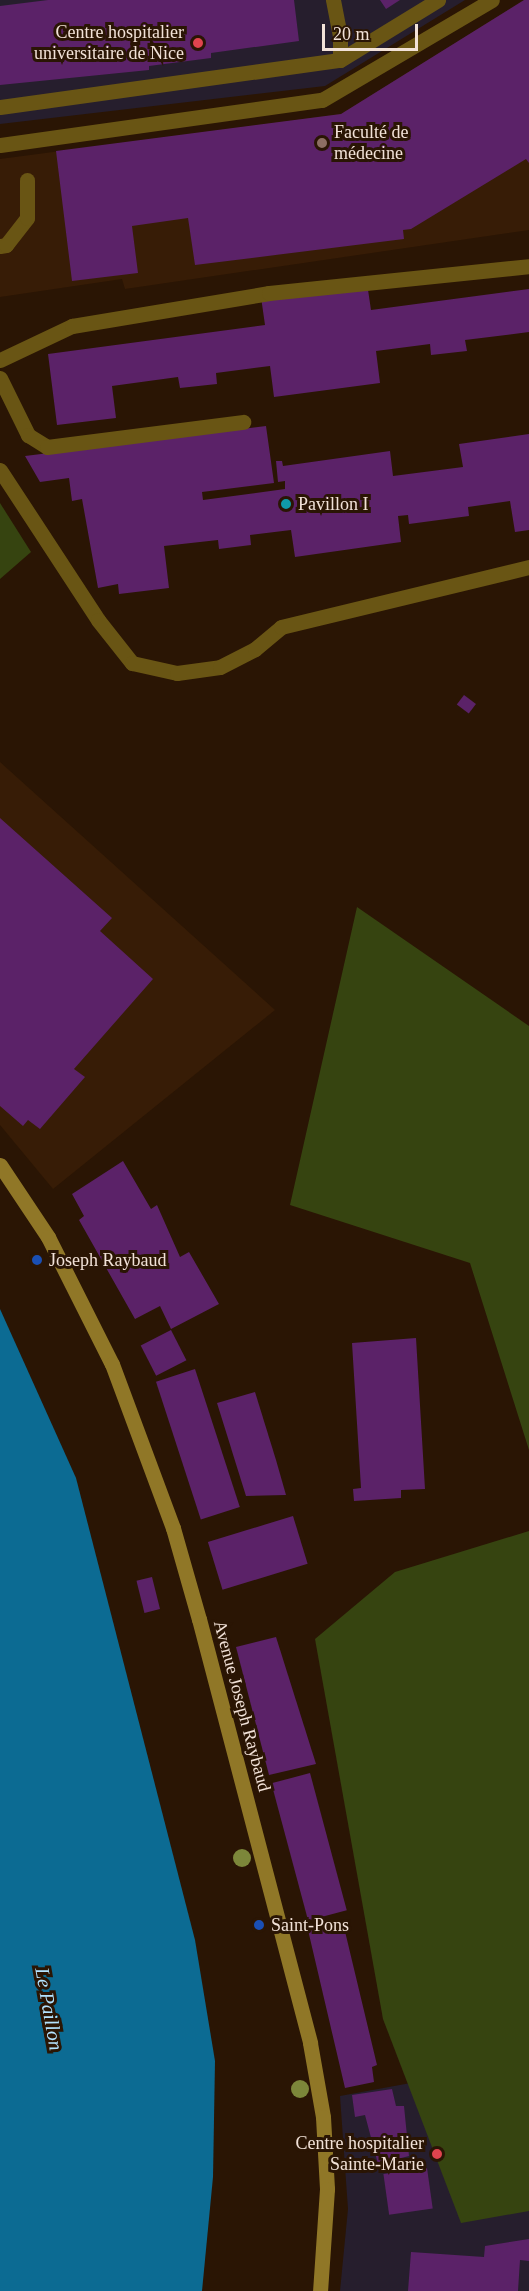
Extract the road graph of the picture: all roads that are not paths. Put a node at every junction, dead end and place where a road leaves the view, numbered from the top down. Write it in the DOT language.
graph roads {
  1 [pos="333,0"];
  2 [pos="438,0"];
  3 [pos="492,0"];
  4 [pos="340,60"];
  5 [pos="0,107"];
  6 [pos="0,145"];
  7 [pos="27,180"];
  8 [pos="0,246"];
  9 [pos="529,266"];
  10 [pos="0,360"];
  11 [pos="0,378"];
  12 [pos="243,422"];
  13 [pos="0,470"];
  14 [pos="529,567"];
  15 [pos="0,1165"];
  16 [pos="320,2291"];
  1 -- 4 [label="lane"];
  2 -- 4 [label="lane"];
  3 -- 6 [label="lane"];
  4 -- 5 [label="lane"];
  7 -- 8 [label="lane"];
  9 -- 10 [label="lane"];
  11 -- 12 [label="lane"];
  13 -- 14 [label="lane"];
  15 -- 16 [label="main road, Avenue Joseph Raybaud"];
}
